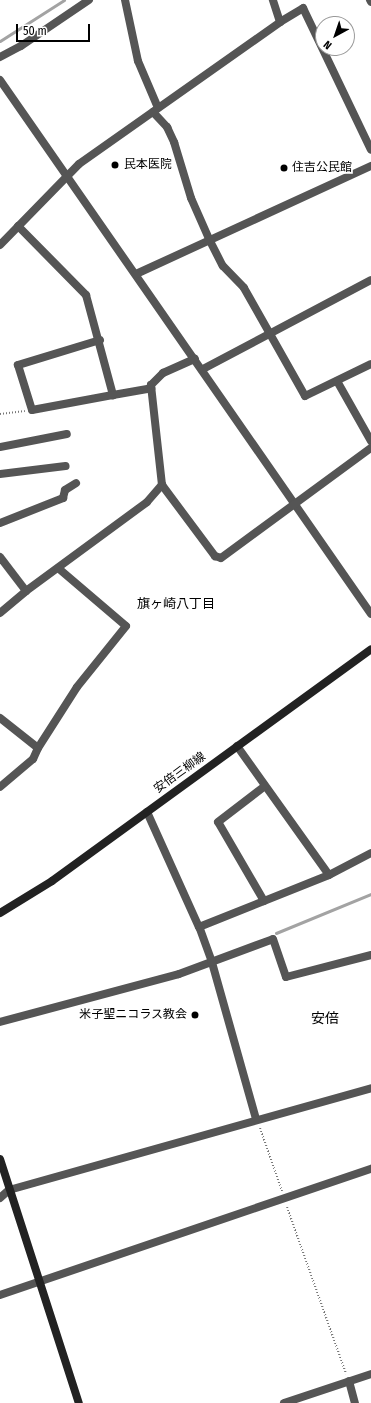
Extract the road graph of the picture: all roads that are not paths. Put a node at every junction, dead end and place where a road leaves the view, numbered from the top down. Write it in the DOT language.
graph roads {
  1 [pos="89,0"];
  2 [pos="126,0"];
  3 [pos="273,0"];
  4 [pos="280,22"];
  5 [pos="0,57"];
  6 [pos="0,80"];
  7 [pos="156,110"];
  8 [pos="371,150"];
  9 [pos="371,166"];
  10 [pos="67,176"];
  11 [pos="18,226"];
  12 [pos="210,241"];
  13 [pos="0,245"];
  14 [pos="136,274"];
  15 [pos="371,280"];
  16 [pos="270,333"];
  17 [pos="100,340"];
  18 [pos="195,359"];
  19 [pos="371,364"];
  20 [pos="202,369"];
  21 [pos="337,381"];
  22 [pos="151,388"];
  23 [pos="113,395"];
  24 [pos="68,434"];
  25 [pos="371,441"];
  26 [pos="0,447"];
  27 [pos="371,448"];
  28 [pos="66,466"];
  29 [pos="0,474"];
  30 [pos="76,483"];
  31 [pos="162,485"];
  32 [pos="294,503"];
  33 [pos="0,522"];
  34 [pos="0,557"];
  35 [pos="58,568"];
  36 [pos="26,591"];
  37 [pos="0,613"];
  38 [pos="371,614"];
  39 [pos="371,649"];
  40 [pos="0,718"];
  41 [pos="237,746"];
  42 [pos="38,748"];
  43 [pos="265,786"];
  44 [pos="0,787"];
  45 [pos="147,812"];
  46 [pos="371,853"];
  47 [pos="329,875"];
  48 [pos="264,901"];
  49 [pos="0,913"];
  50 [pos="199,927"];
  51 [pos="371,955"];
  52 [pos="212,962"];
  53 [pos="0,1022"];
  54 [pos="371,1088"];
  55 [pos="256,1119"];
  56 [pos="0,1159"];
  57 [pos="371,1169"];
  58 [pos="9,1190"];
  59 [pos="0,1198"];
  60 [pos="39,1282"];
  61 [pos="0,1295"];
  62 [pos="371,1374"];
  63 [pos="348,1381"];
  64 [pos="79,1403"];
  65 [pos="284,1403"];
  66 [pos="355,1403"];
  1 -- 5 [label="street"];
  2 -- 7 [label="street"];
  3 -- 4 [label="street"];
  4 -- 7 [label="street"];
  4 -- 8 [label="street"];
  6 -- 10 [label="street"];
  7 -- 10 [label="street"];
  7 -- 12 [label="street"];
  9 -- 12 [label="street"];
  10 -- 11 [label="street"];
  10 -- 14 [label="street"];
  11 -- 13 [label="street"];
  11 -- 17 [label="street"];
  12 -- 14 [label="street"];
  12 -- 16 [label="street"];
  14 -- 18 [label="street"];
  15 -- 16 [label="street"];
  16 -- 20 [label="street"];
  16 -- 21 [label="street"];
  17 -- 23 [label="street"];
  17 -- 23 [label="street"];
  18 -- 20 [label="street"];
  18 -- 22 [label="street"];
  19 -- 21 [label="street"];
  20 -- 32 [label="street"];
  21 -- 25 [label="street"];
  22 -- 23 [label="street"];
  22 -- 31 [label="street"];
  24 -- 26 [label="street"];
  27 -- 32 [label="street"];
  28 -- 29 [label="street"];
  30 -- 33 [label="street"];
  31 -- 32 [label="street"];
  31 -- 35 [label="street"];
  32 -- 38 [label="street"];
  34 -- 36 [label="street"];
  35 -- 36 [label="street"];
  35 -- 42 [label="street"];
  36 -- 37 [label="street"];
  39 -- 41 [label="street, 安倍三柳線"];
  40 -- 42 [label="street"];
  41 -- 43 [label="street"];
  41 -- 45 [label="street, 安倍三柳線"];
  42 -- 44 [label="street"];
  43 -- 47 [label="street"];
  43 -- 48 [label="street"];
  45 -- 49 [label="street, 安倍三柳線"];
  45 -- 50 [label="street"];
  46 -- 47 [label="street"];
  47 -- 48 [label="street"];
  48 -- 50 [label="street"];
  50 -- 52 [label="street"];
  51 -- 52 [label="street"];
  52 -- 53 [label="street"];
  52 -- 55 [label="street"];
  54 -- 55 [label="street"];
  55 -- 58 [label="street"];
  56 -- 58 [label="street"];
  57 -- 60 [label="street"];
  58 -- 59 [label="street"];
  58 -- 60 [label="street"];
  60 -- 61 [label="street"];
  60 -- 64 [label="street"];
  62 -- 63 [label="street"];
  63 -- 65 [label="street"];
  63 -- 66 [label="street"];
}
